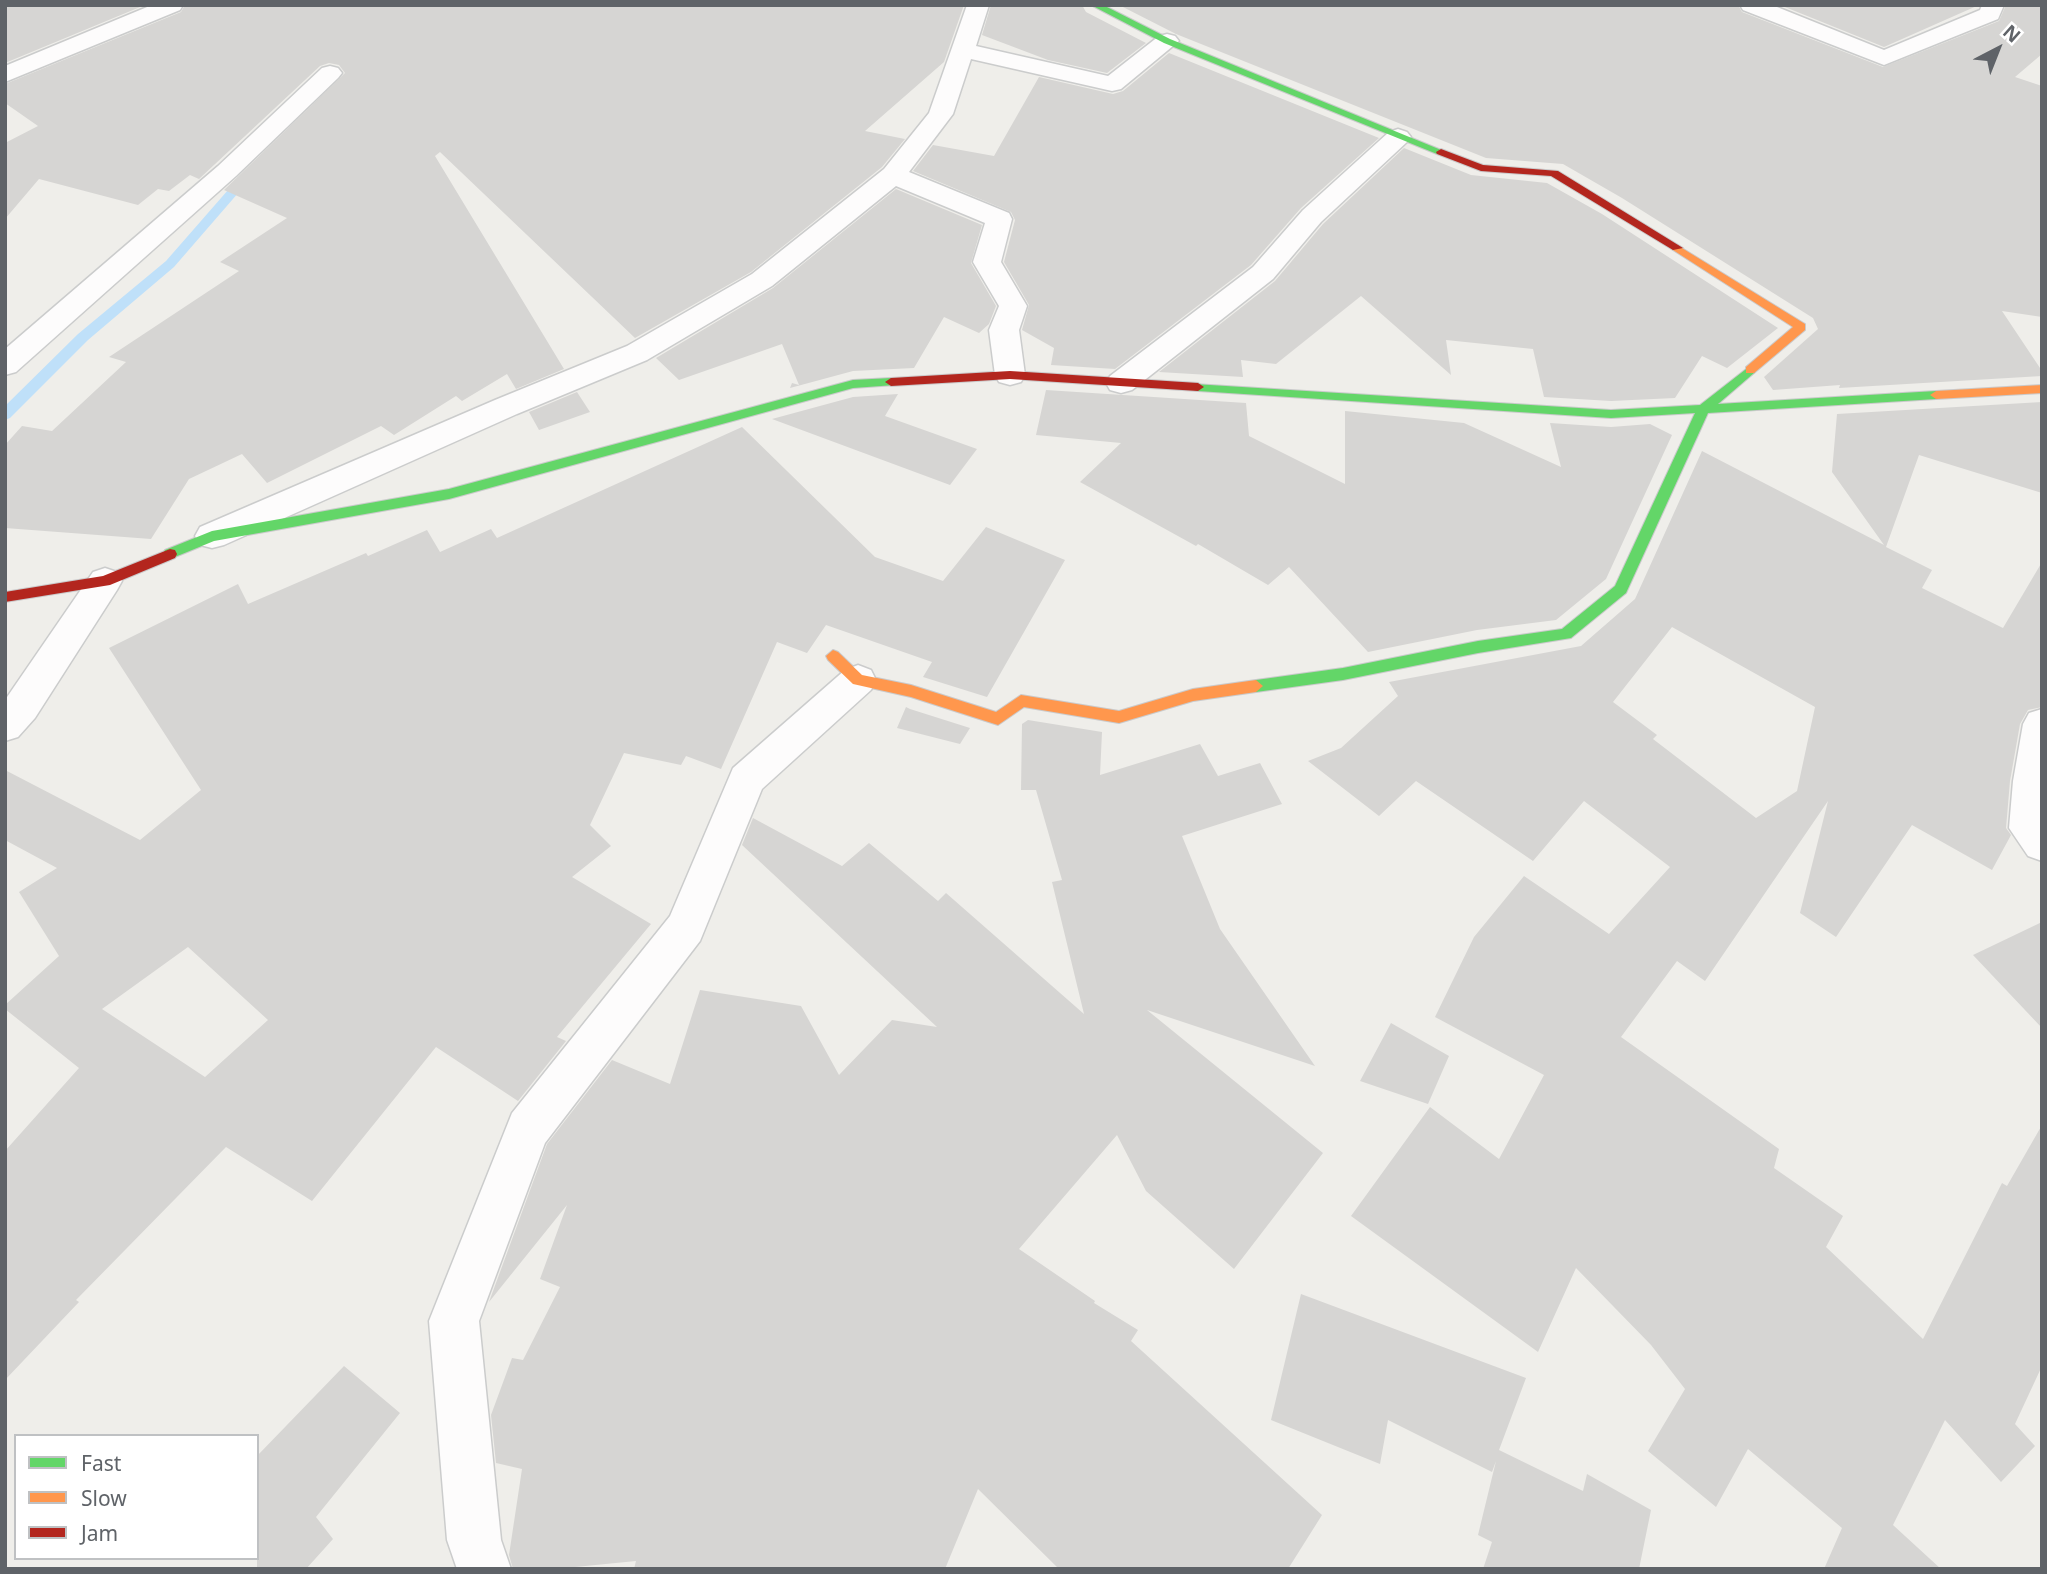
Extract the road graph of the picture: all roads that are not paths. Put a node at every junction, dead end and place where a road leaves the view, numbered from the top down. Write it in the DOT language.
graph roads {
  1 [pos="172,5"];
  2 [pos="978,5"];
  3 [pos="1095,5"];
  4 [pos="1751,5"];
  5 [pos="1993,5"];
  6 [pos="1167,41"];
  7 [pos="963,50"];
  8 [pos="330,73"];
  9 [pos="5,75"];
  10 [pos="1398,136"];
  11 [pos="892,175"];
  12 [pos="5,365"];
  13 [pos="1010,375"];
  14 [pos="1121,383"];
  15 [pos="2042,389"];
  16 [pos="1703,409"];
  17 [pos="212,536"];
  18 [pos="105,581"];
  19 [pos="5,597"];
  20 [pos="845,668"];
  21 [pos="2042,724"];
  22 [pos="5,726"];
  23 [pos="2042,844"];
  24 [pos="484,1569"];
  1 -- 9 [label="street"];
  2 -- 7 [label="street"];
  3 -- 6 [label="street"];
  4 -- 5 [label="street"];
  6 -- 7 [label="street"];
  6 -- 10 [label="street"];
  7 -- 11 [label="street"];
  8 -- 12 [label="street"];
  10 -- 14 [label="street"];
  10 -- 16 [label="street"];
  11 -- 13 [label="street"];
  11 -- 17 [label="street"];
  13 -- 14 [label="street"];
  13 -- 17 [label="street"];
  14 -- 16 [label="street"];
  15 -- 16 [label="street"];
  16 -- 20 [label="street"];
  17 -- 18 [label="street"];
  18 -- 19 [label="street"];
  18 -- 22 [label="street"];
  20 -- 24 [label="street"];
  21 -- 23 [label="street"];
}
